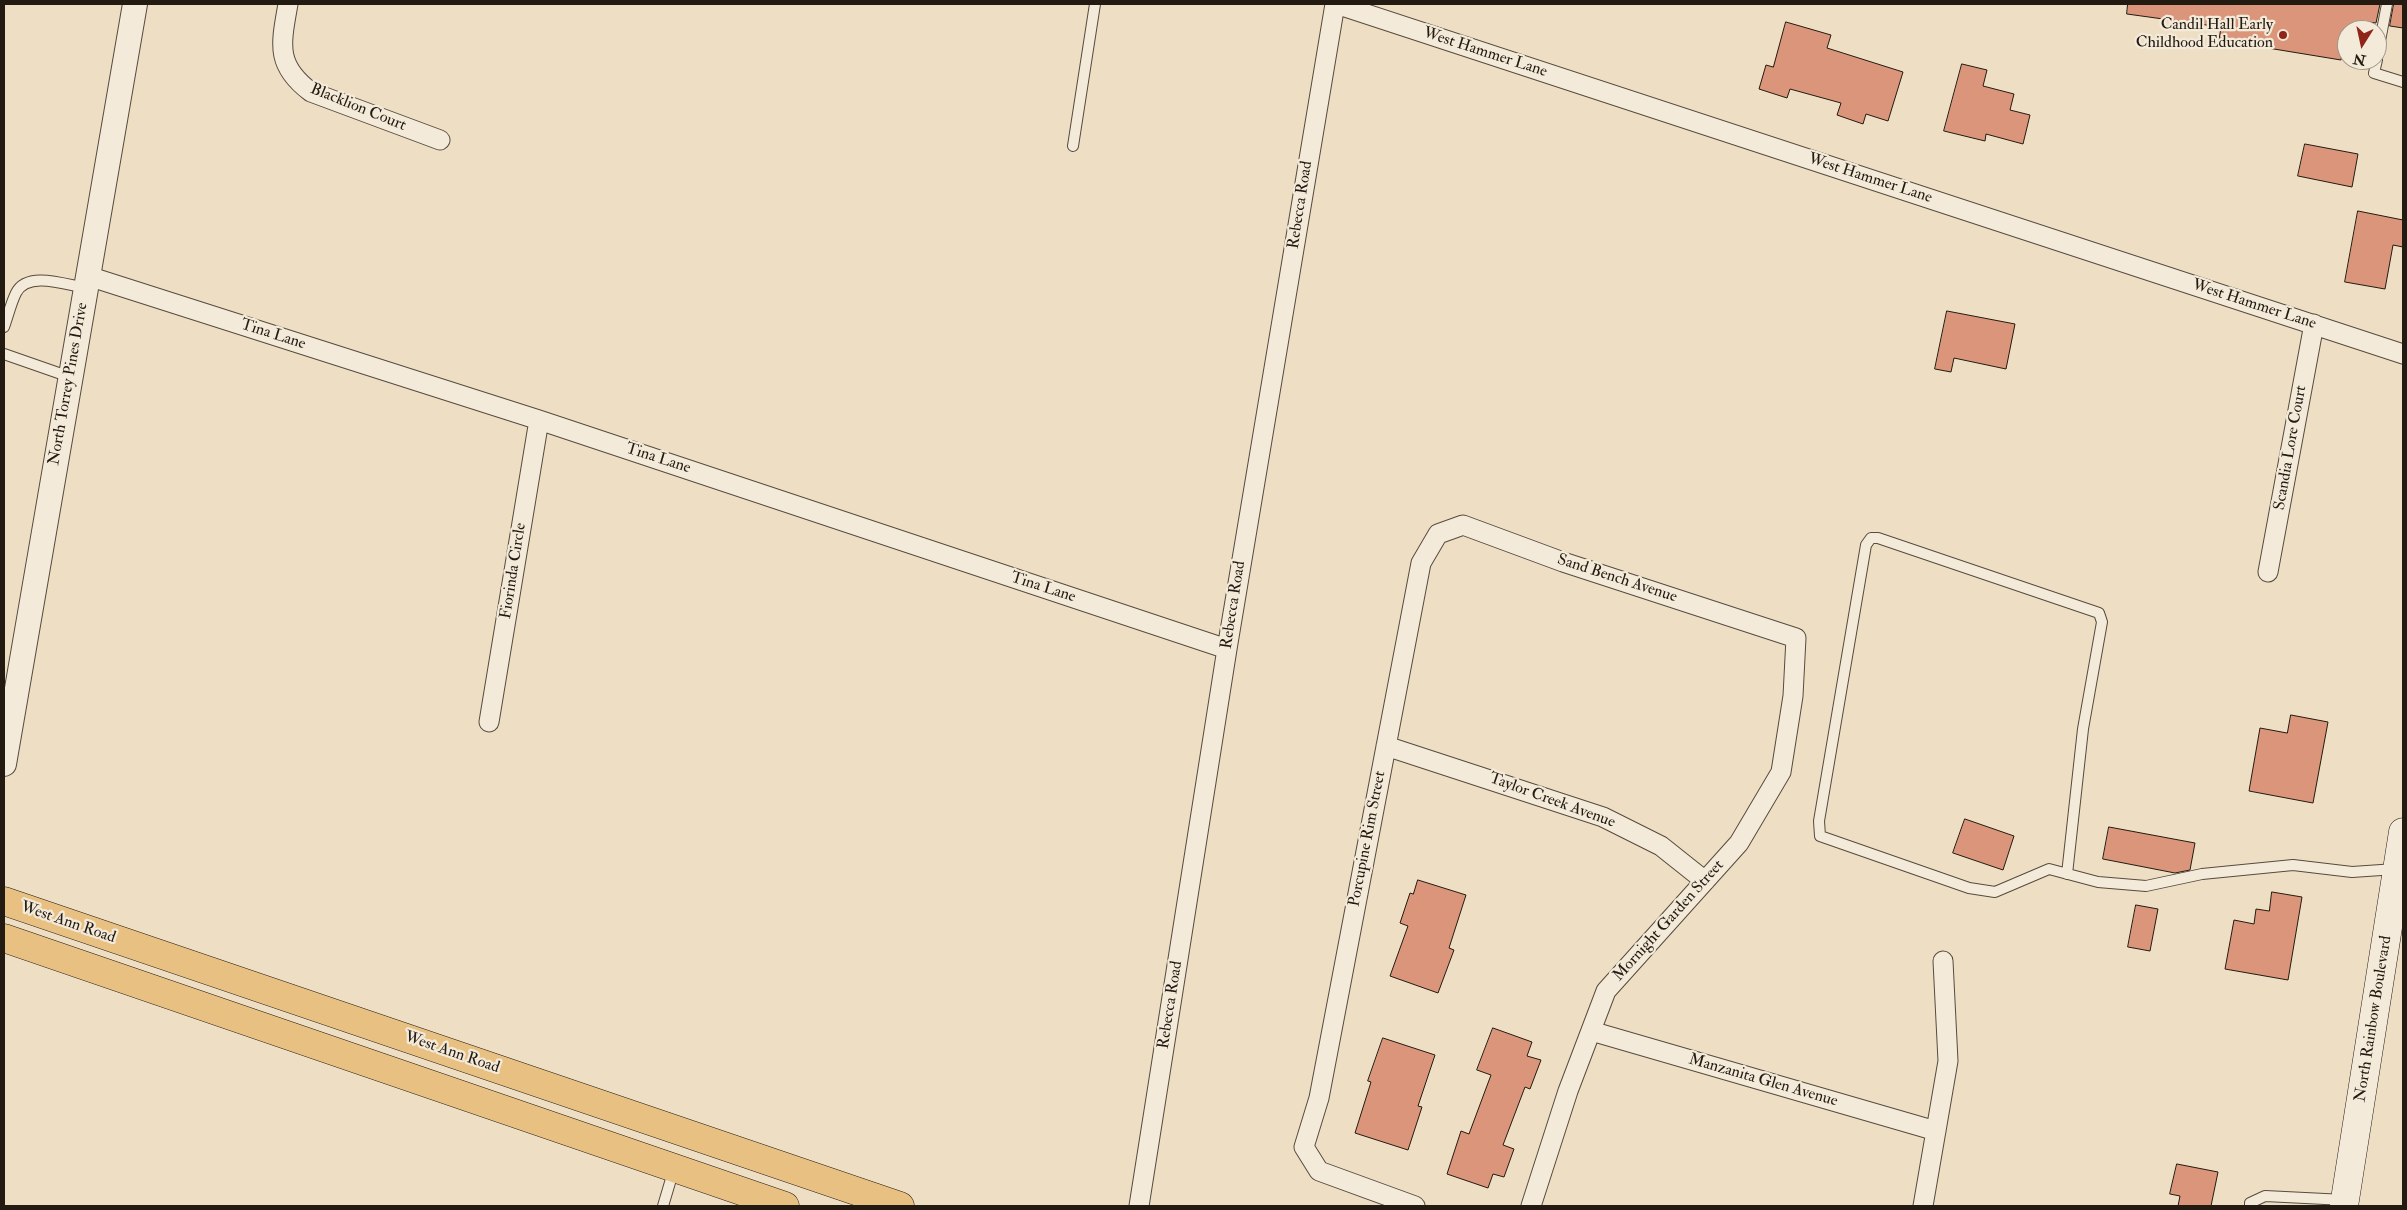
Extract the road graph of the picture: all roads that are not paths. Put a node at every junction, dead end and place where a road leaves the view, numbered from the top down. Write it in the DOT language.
graph roads {
  1 [pos="135,4"];
  2 [pos="288,4"];
  3 [pos="1095,4"];
  4 [pos="1335,4"];
  5 [pos="2387,4"];
  6 [pos="2384,20"];
  7 [pos="2375,70"];
  8 [pos="2403,82"];
  9 [pos="440,140"];
  10 [pos="1073,146"];
  11 [pos="87,282"];
  12 [pos="2314,324"];
  13 [pos="4,327"];
  14 [pos="4,354"];
  15 [pos="2403,354"];
  16 [pos="70,377"];
  17 [pos="539,420"];
  18 [pos="1438,534"];
  19 [pos="2268,572"];
  20 [pos="1796,638"];
  21 [pos="1227,649"];
  22 [pos="490,722"];
  23 [pos="1386,746"];
  24 [pos="4,764"];
  25 [pos="2403,832"];
  26 [pos="2398,869"];
  27 [pos="2067,874"];
  28 [pos="1705,881"];
  29 [pos="4,901"];
  30 [pos="4,938"];
  31 [pos="1943,961"];
  32 [pos="1591,1031"];
  33 [pos="575,1095"];
  34 [pos="566,1130"];
  35 [pos="1936,1131"];
  36 [pos="675,1168"];
  37 [pos="2345,1203"];
  38 [pos="663,1206"];
  39 [pos="786,1206"];
  40 [pos="900,1206"];
  41 [pos="1140,1206"];
  42 [pos="1415,1206"];
  43 [pos="1531,1206"];
  44 [pos="1923,1206"];
  45 [pos="2250,1206"];
  1 -- 11 [label="street, North Torrey Pines Drive"];
  2 -- 9 [label="street, Blacklion Court"];
  3 -- 10 [label="lane"];
  4 -- 12 [label="street, West Hammer Lane"];
  4 -- 21 [label="street, Rebecca Road"];
  5 -- 6 [label="lane"];
  7 -- 8 [label="lane"];
  11 -- 13 [label="lane"];
  11 -- 16 [label="street, North Torrey Pines Drive"];
  11 -- 17 [label="street, Tina Lane"];
  12 -- 15 [label="street, West Hammer Lane"];
  12 -- 19 [label="street, Scandia Lore Court"];
  14 -- 16 [label="lane"];
  16 -- 24 [label="street, North Torrey Pines Drive"];
  17 -- 21 [label="street, Tina Lane"];
  17 -- 22 [label="street, Fiorinda Circle"];
  18 -- 20 [label="street, Sand Bench Avenue"];
  18 -- 23 [label="street, Porcupine Rim Street"];
  20 -- 28 [label="street, Mornight Garden Street"];
  21 -- 41 [label="street, Rebecca Road"];
  23 -- 28 [label="street, Taylor Creek Avenue"];
  23 -- 42 [label="street, Porcupine Rim Street"];
  25 -- 26 [label="main road, North Rainbow Boulevard"];
  26 -- 27 [label="lane"];
  26 -- 37 [label="main road, North Rainbow Boulevard"];
  27 -- 27 [label="lane"];
  28 -- 32 [label="street, Mornight Garden Street"];
  29 -- 33 [label="main road, West Ann Road"];
  30 -- 34 [label="main road"];
  31 -- 35 [label="street"];
  32 -- 35 [label="street, Manzanita Glen Avenue"];
  32 -- 43 [label="street, Mornight Garden Street"];
  33 -- 34 [label="main road"];
  33 -- 40 [label="main road, West Ann Road"];
  34 -- 36 [label="main road"];
  35 -- 44 [label="street"];
  36 -- 38 [label="lane"];
  36 -- 39 [label="main road"];
  37 -- 45 [label="lane"];
}
